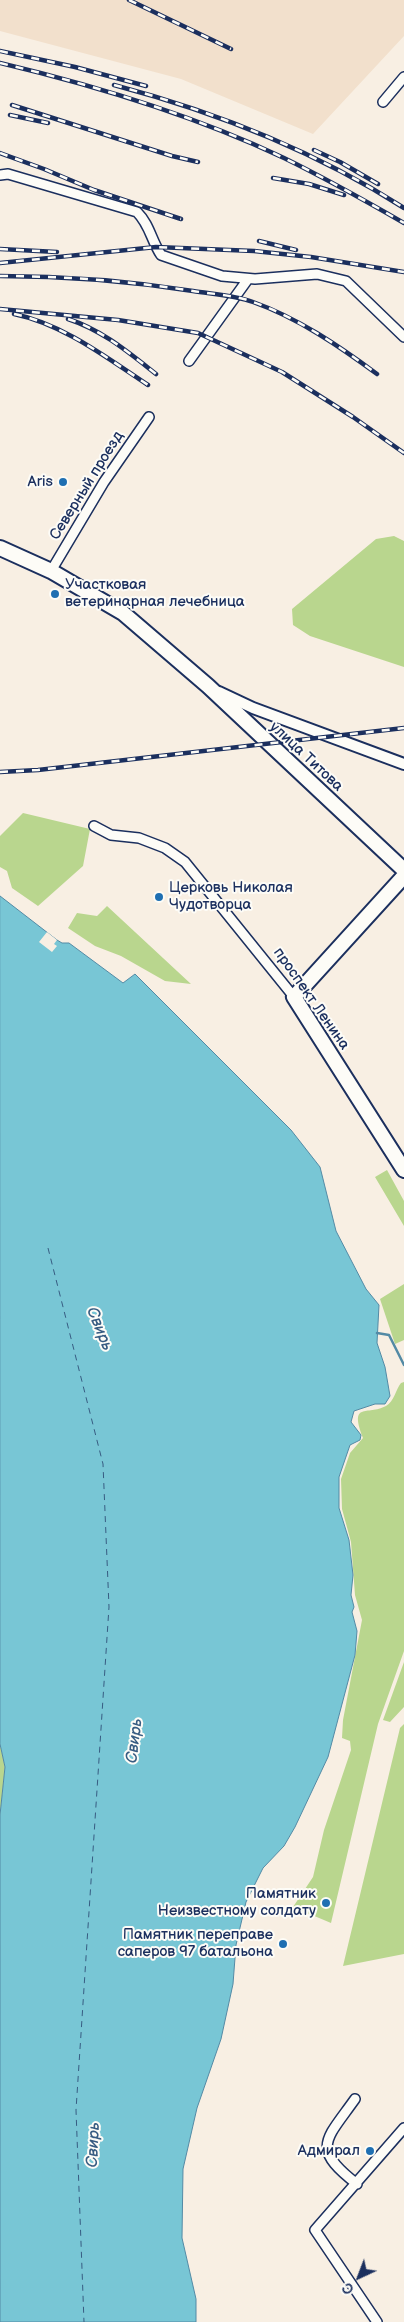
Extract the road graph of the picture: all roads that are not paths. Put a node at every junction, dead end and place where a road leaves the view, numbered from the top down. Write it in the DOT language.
graph roads {
  1 [pos="404,77"];
  2 [pos="383,102"];
  3 [pos="0,174"];
  4 [pos="248,278"];
  5 [pos="404,337"];
  6 [pos="189,361"];
  7 [pos="149,417"];
  8 [pos="0,548"];
  9 [pos="51,571"];
  10 [pos="208,686"];
  11 [pos="404,764"];
  12 [pos="94,826"];
  13 [pos="404,870"];
  14 [pos="404,876"];
  15 [pos="294,997"];
  16 [pos="404,1170"];
  17 [pos="356,2099"];
  18 [pos="404,2128"];
  19 [pos="357,2184"];
  20 [pos="377,2322"];
  1 -- 2 [label="street"];
  3 -- 4 [label="street"];
  4 -- 5 [label="street"];
  4 -- 6 [label="street"];
  7 -- 9 [label="street, Северный проезд"];
  8 -- 9 [label="main road, улица Титова"];
  9 -- 10 [label="main road, улица Титова"];
  10 -- 11 [label="street"];
  10 -- 13 [label="main road, улица Титова"];
  12 -- 15 [label="street, проспект Ленина"];
  14 -- 15 [label="main road"];
  15 -- 16 [label="main road, проспект Ленина"];
  17 -- 19 [label="street"];
  18 -- 19 [label="street"];
  19 -- 20 [label="street"];
}
